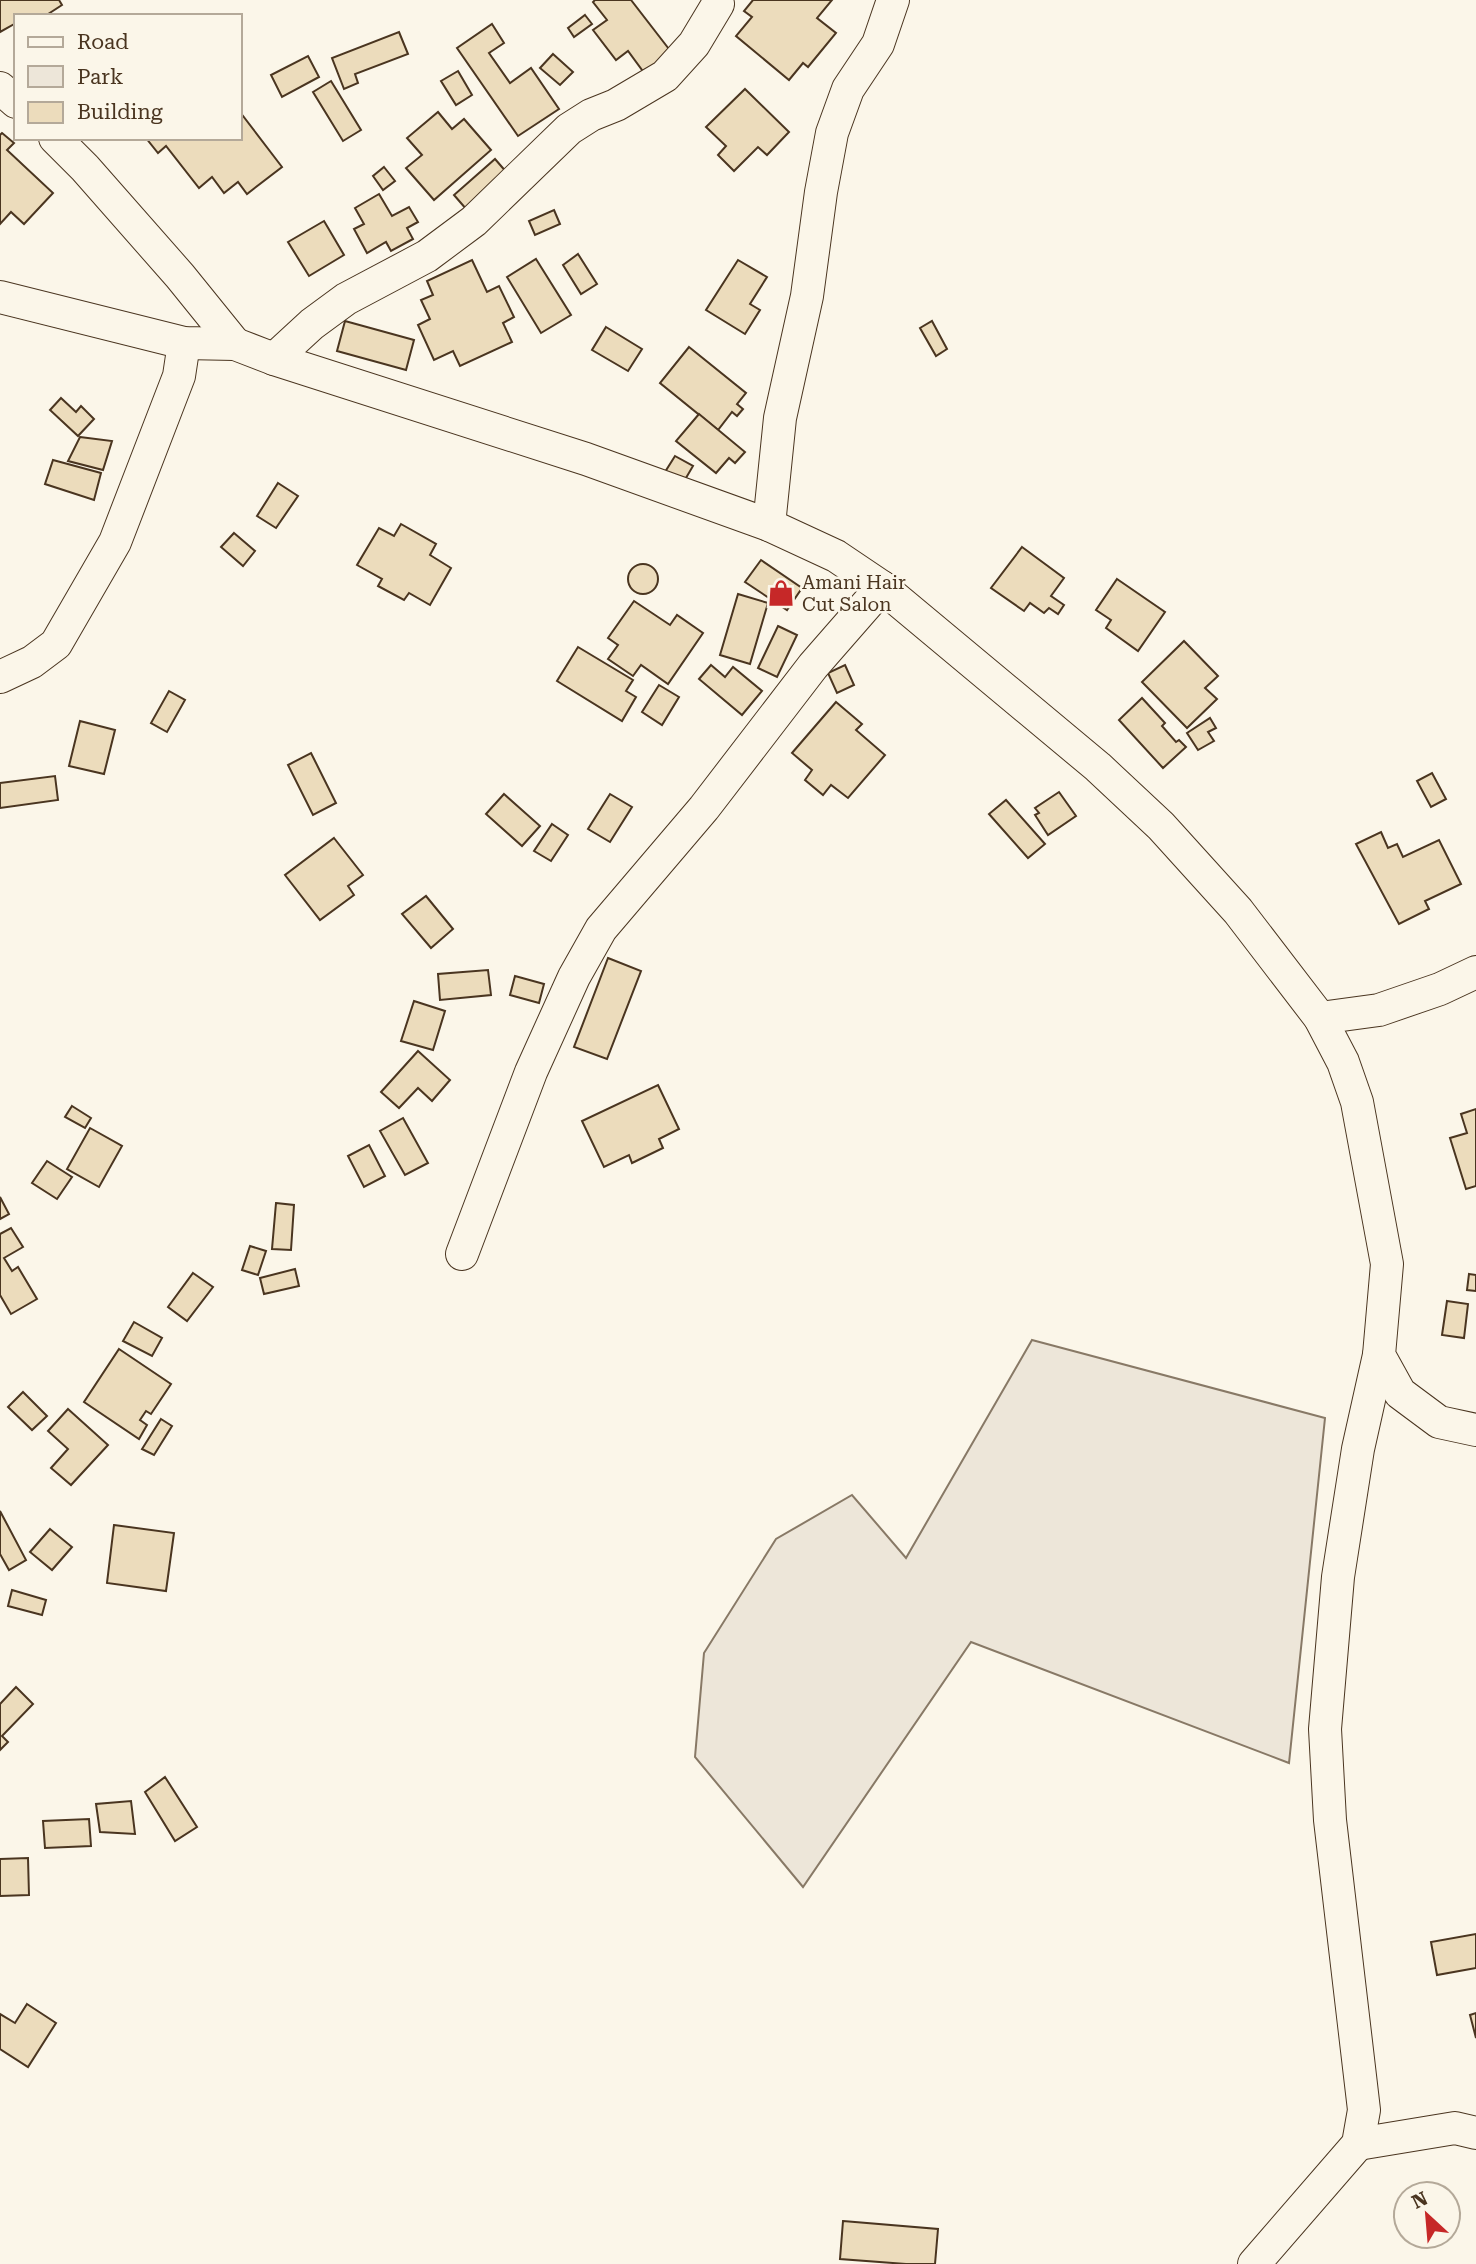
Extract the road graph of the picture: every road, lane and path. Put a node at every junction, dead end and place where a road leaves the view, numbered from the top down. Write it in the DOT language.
graph roads {
  1 [pos="893,0"];
  2 [pos="718,4"];
  3 [pos="0,88"];
  4 [pos="14,100"];
  5 [pos="57,140"];
  6 [pos="0,298"];
  7 [pos="184,343"];
  8 [pos="235,344"];
  9 [pos="274,359"];
  10 [pos="769,525"];
  11 [pos="882,587"];
  12 [pos="0,677"];
  13 [pos="1476,972"];
  14 [pos="1320,1018"];
  15 [pos="462,1254"];
  16 [pos="1379,1355"];
  17 [pos="1476,1430"];
  18 [pos="1476,2133"];
  19 [pos="1358,2144"];
  20 [pos="1254,2264"];
  1 -- 10 [label="street"];
  2 -- 9 [label="street"];
  3 -- 4 [label="street"];
  5 -- 8 [label="street"];
  6 -- 7 [label="street"];
  7 -- 8 [label="street"];
  7 -- 12 [label="street"];
  8 -- 9 [label="street"];
  9 -- 10 [label="street"];
  10 -- 11 [label="street"];
  11 -- 14 [label="street"];
  11 -- 15 [label="street"];
  13 -- 14 [label="street"];
  14 -- 16 [label="street"];
  16 -- 17 [label="street"];
  16 -- 19 [label="street"];
  18 -- 19 [label="street"];
  19 -- 20 [label="street"];
}
